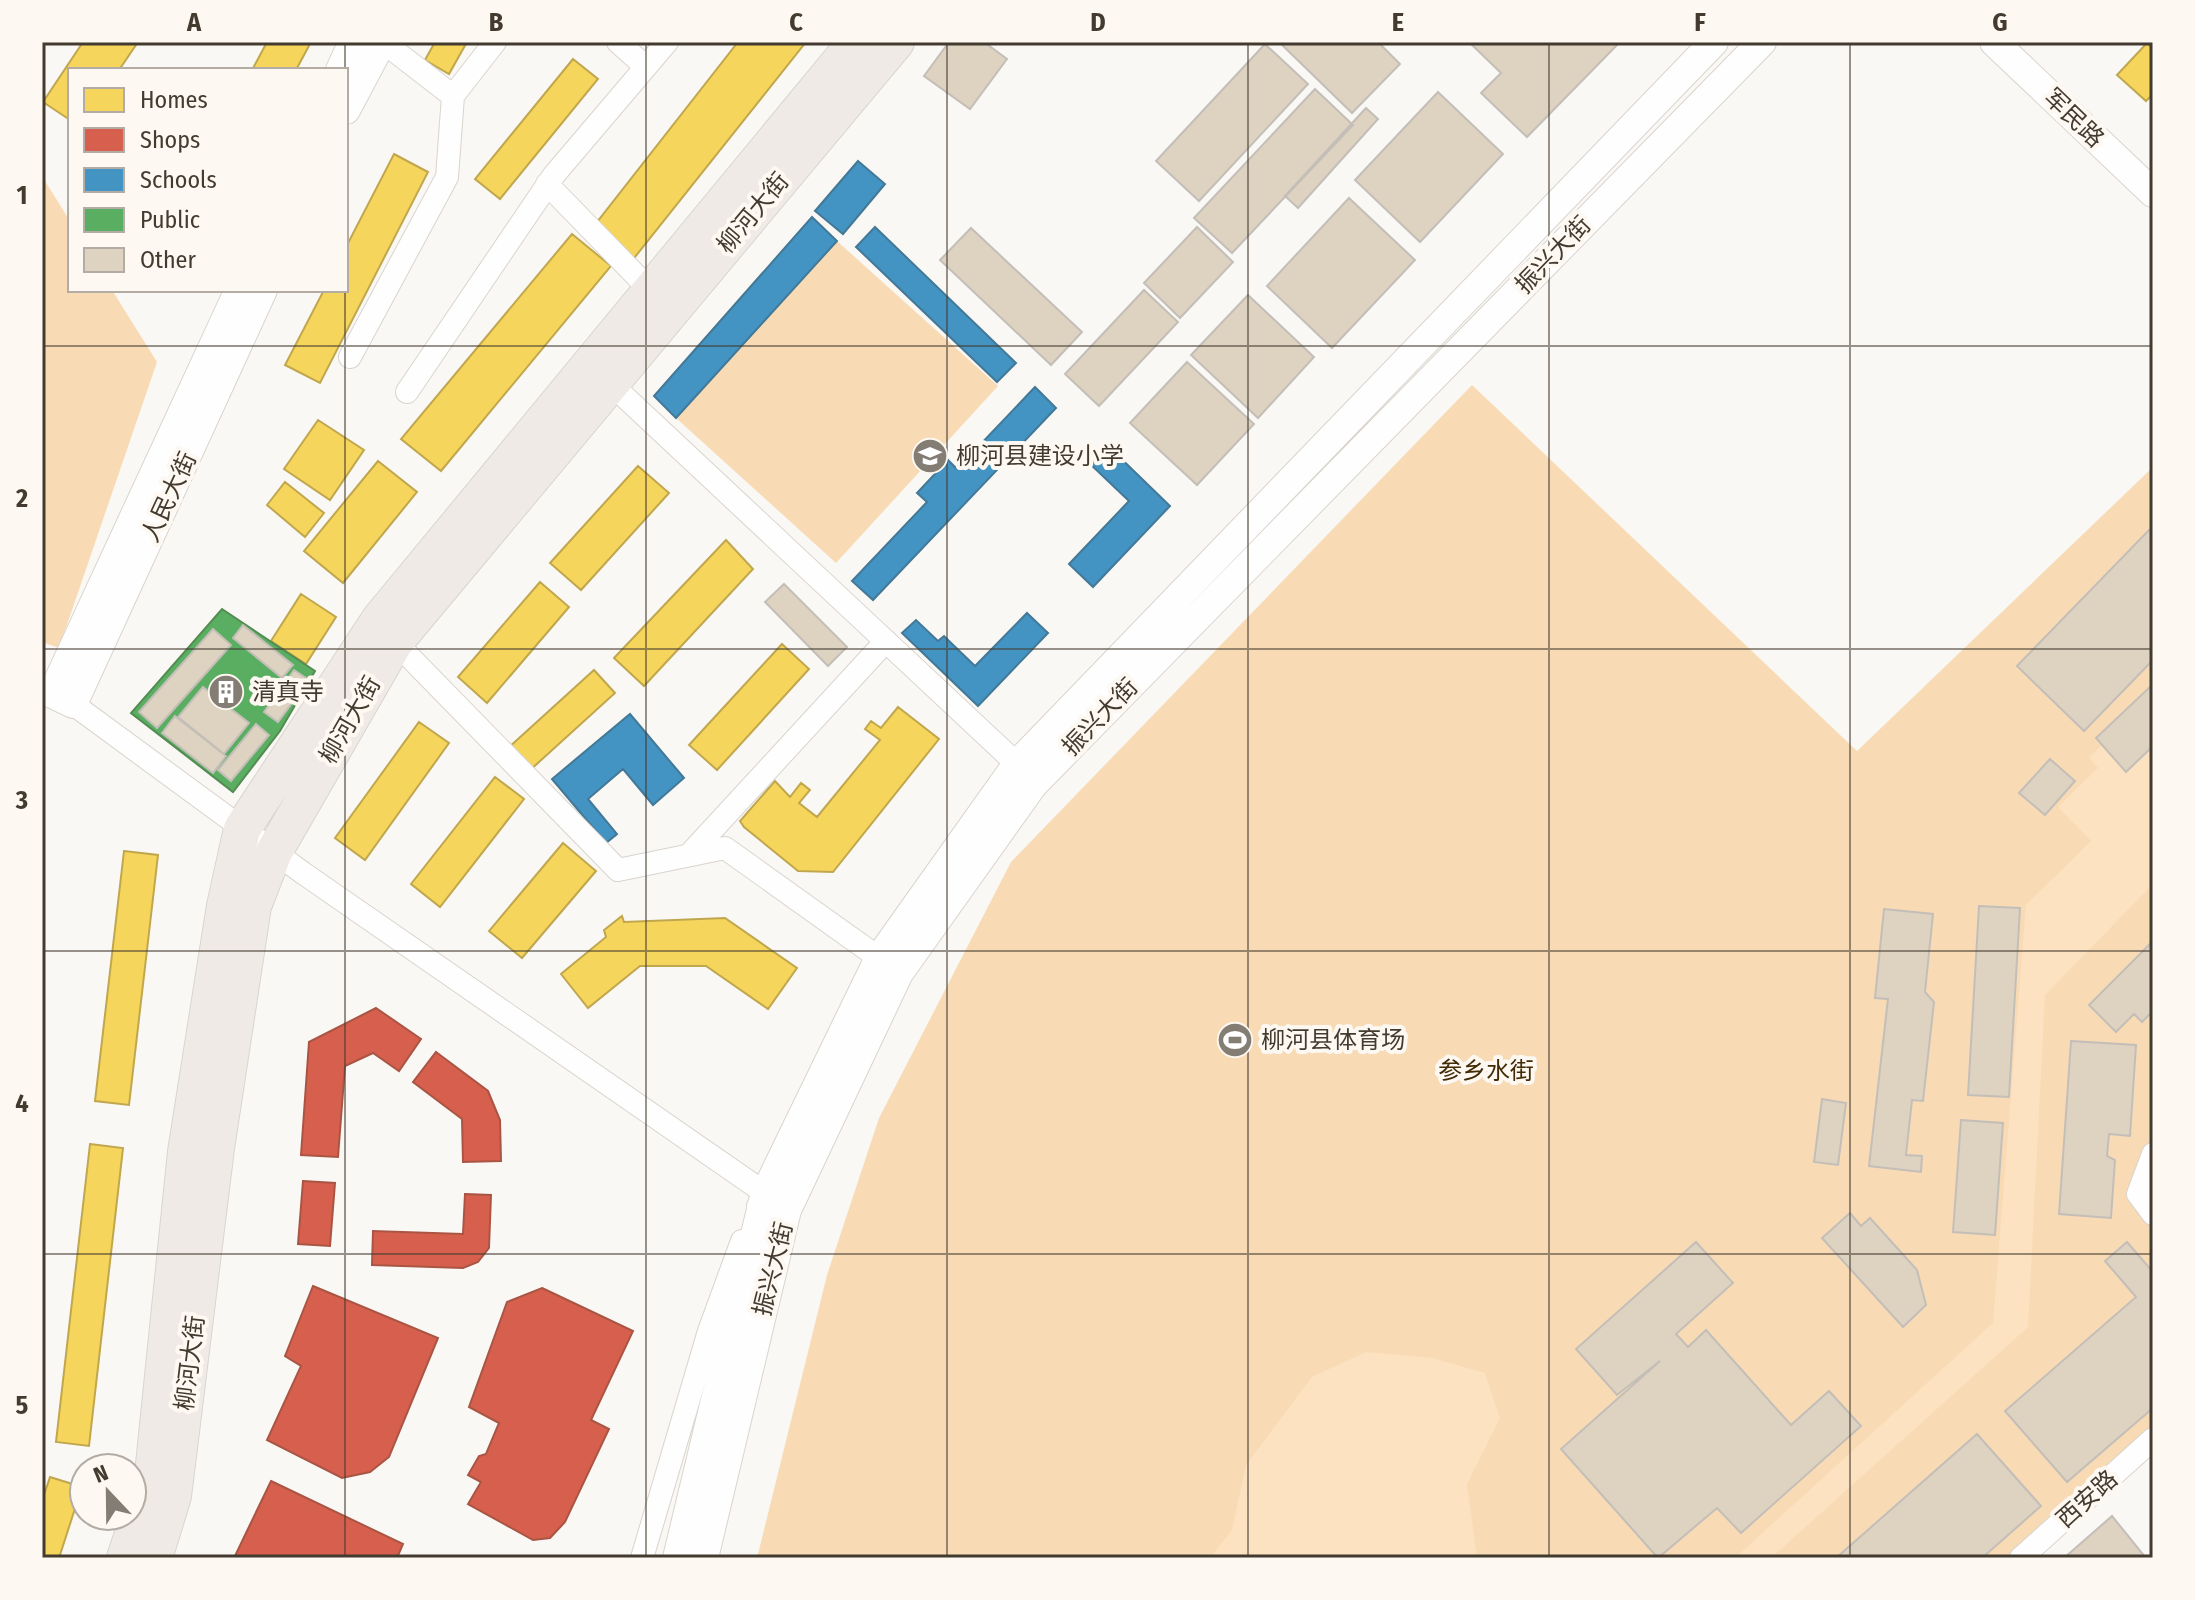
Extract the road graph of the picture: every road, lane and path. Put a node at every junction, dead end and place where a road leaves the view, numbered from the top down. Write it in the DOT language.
graph roads {
  1 [pos="353,42"];
  2 [pos="383,42"];
  3 [pos="495,42"];
  4 [pos="618,42"];
  5 [pos="667,42"];
  6 [pos="856,42"];
  7 [pos="896,42"];
  8 [pos="1714,42"];
  9 [pos="1762,42"];
  10 [pos="1994,42"];
  11 [pos="646,67"];
  12 [pos="341,68"];
  13 [pos="453,96"];
  14 [pos="348,106"];
  15 [pos="547,184"];
  16 [pos="2153,193"];
  17 [pos="238,292"];
  18 [pos="262,292"];
  19 [pos="661,301"];
  20 [pos="350,357"];
  21 [pos="611,384"];
  22 [pos="407,392"];
  23 [pos="886,641"];
  24 [pos="395,642"];
  25 [pos="56,695"];
  26 [pos="1017,764"];
  27 [pos="242,829"];
  28 [pos="274,852"];
  29 [pos="689,855"];
  30 [pos="879,958"];
  31 [pos="2153,1154"];
  32 [pos="765,1193"];
  33 [pos="2153,1214"];
  34 [pos="2153,1439"];
  35 [pos="125,1558"];
  36 [pos="154,1558"];
  37 [pos="642,1558"];
  38 [pos="677,1558"];
  39 [pos="704,1558"];
  40 [pos="2021,1558"];
  1 -- 12 [label="street"];
  2 -- 13 [label="street"];
  2 -- 14 [label="street"];
  3 -- 13 [label="street"];
  4 -- 11 [label="street"];
  5 -- 11 [label="street"];
  6 -- 19 [label="main road, 柳河大街"];
  7 -- 19 [label="main road, 柳河大街"];
  8 -- 26 [label="street, 振兴大街"];
  9 -- 39 [label="street, 振兴大街"];
  10 -- 16 [label="street, 军民路"];
  11 -- 15 [label="street"];
  13 -- 20 [label="street"];
  15 -- 19 [label="street"];
  15 -- 22 [label="street"];
  17 -- 25 [label="street, 人民大街"];
  18 -- 25 [label="street, 人民大街"];
  19 -- 21 [label="main road, 柳河大街"];
  19 -- 27 [label="main road, 柳河大街"];
  21 -- 23 [label="street"];
  21 -- 24 [label="main road, 柳河大街"];
  23 -- 26 [label="street"];
  23 -- 29 [label="street"];
  24 -- 28 [label="main road, 柳河大街"];
  24 -- 29 [label="street"];
  25 -- 27 [label="street"];
  26 -- 30 [label="street, 振兴大街"];
  27 -- 28 [label="street"];
  27 -- 35 [label="main road, 柳河大街"];
  28 -- 32 [label="street"];
  28 -- 36 [label="main road, 柳河大街"];
  29 -- 30 [label="street"];
  30 -- 32 [label="street, 振兴大街"];
  31 -- 33 [label="street"];
  32 -- 37 [label="street"];
  32 -- 38 [label="street, 振兴大街"];
  34 -- 40 [label="street, 西安路"];
}
